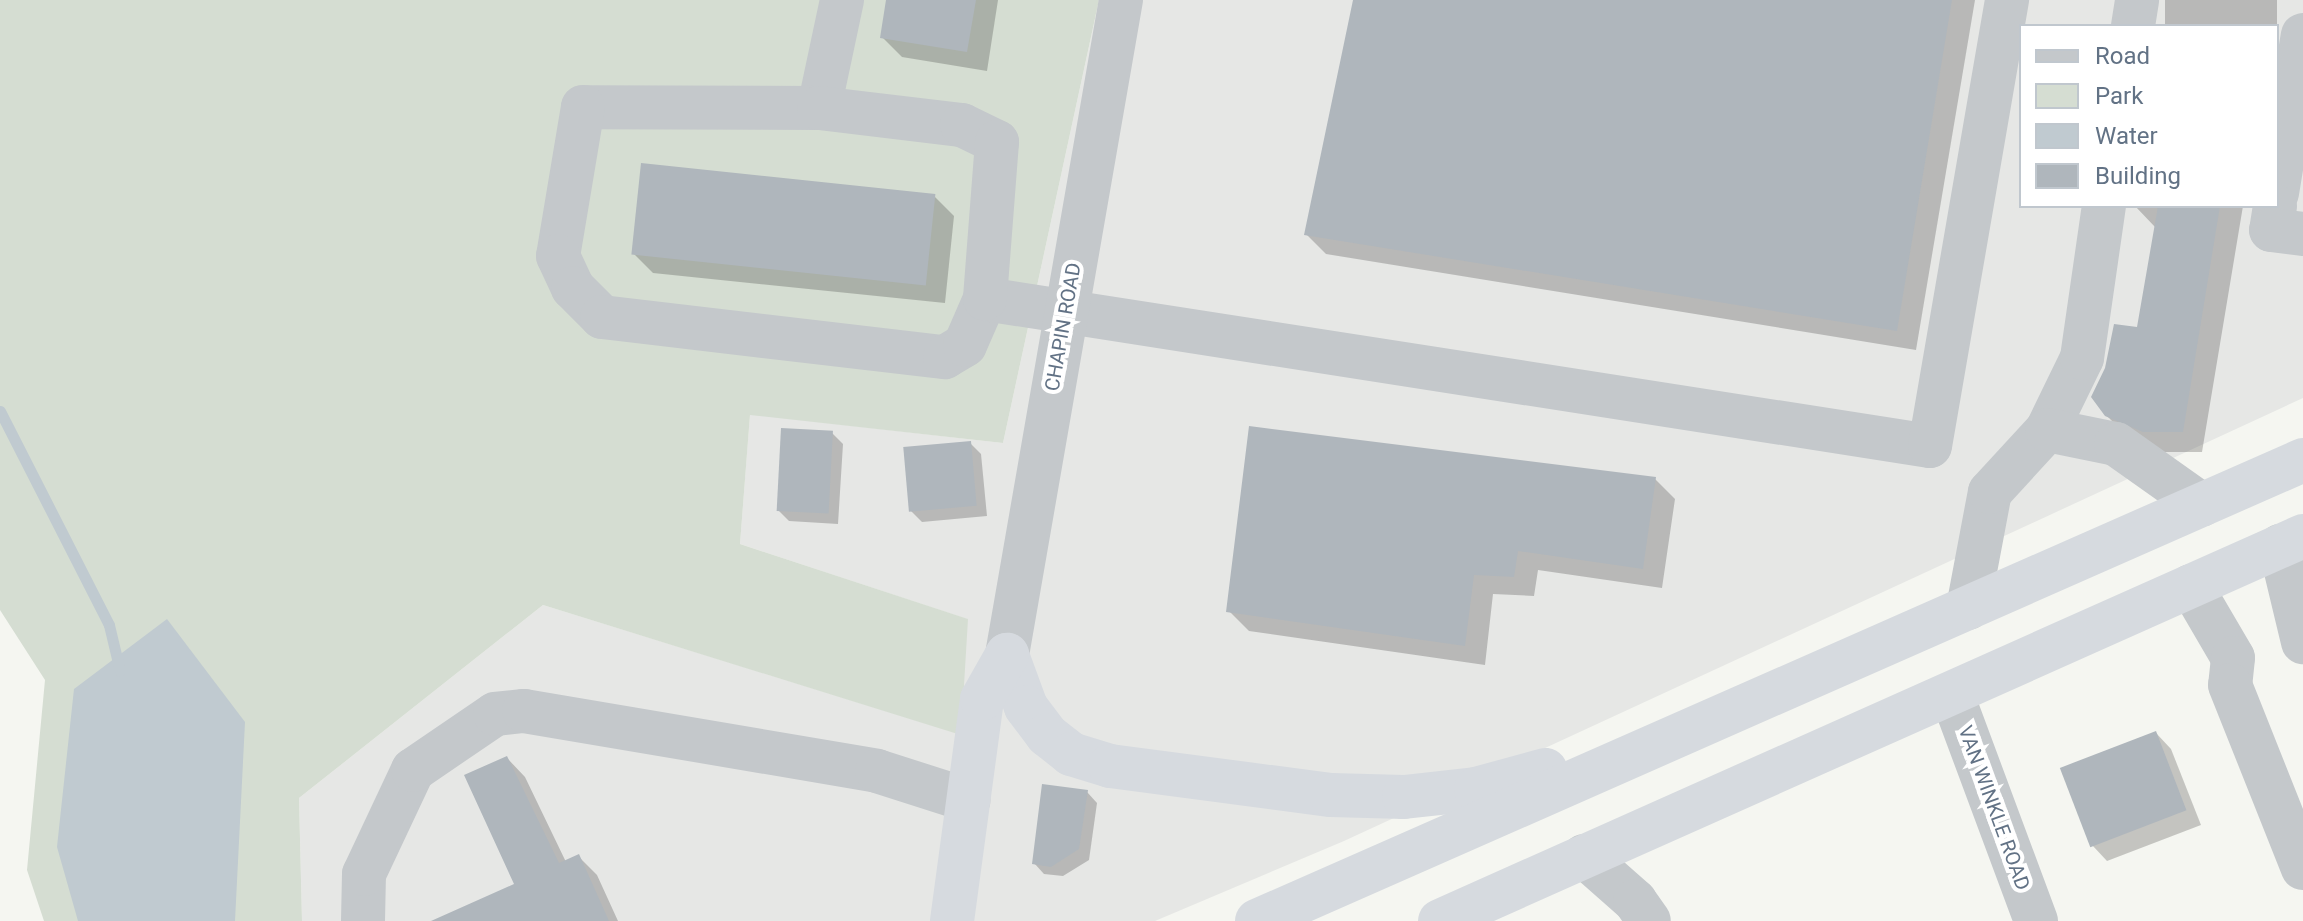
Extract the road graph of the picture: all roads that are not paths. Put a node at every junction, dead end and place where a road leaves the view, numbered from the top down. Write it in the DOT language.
graph roads {
  1 [pos="842,0"];
  2 [pos="1121,0"];
  3 [pos="2007,0"];
  4 [pos="2137,0"];
  5 [pos="2133,24"];
  6 [pos="2303,35"];
  7 [pos="819,108"];
  8 [pos="2279,181"];
  9 [pos="2104,208"];
  10 [pos="2275,208"];
  11 [pos="2303,234"];
  12 [pos="985,299"];
  13 [pos="1066,315"];
  14 [pos="2047,430"];
  15 [pos="2303,460"];
  16 [pos="2202,505"];
  17 [pos="2292,541"];
  18 [pos="2191,586"];
  19 [pos="1968,608"];
  20 [pos="2301,634"];
  21 [pos="1007,655"];
  22 [pos="2233,658"];
  23 [pos="1952,695"];
  24 [pos="1698,727"];
  25 [pos="968,800"];
  26 [pos="1584,856"];
  27 [pos="2303,868"];
  28 [pos="1493,908"];
  29 [pos="363,921"];
  30 [pos="952,921"];
  31 [pos="1257,921"];
  32 [pos="1440,921"];
  33 [pos="1649,921"];
  34 [pos="2036,921"];
  1 -- 7 [label="street"];
  2 -- 13 [label="street, CHAPIN ROAD"];
  3 -- 13 [label="street"];
  4 -- 5 [label="street"];
  6 -- 8 [label="street"];
  7 -- 12 [label="street"];
  7 -- 12 [label="street"];
  9 -- 14 [label="street"];
  10 -- 11 [label="street"];
  12 -- 13 [label="street"];
  13 -- 21 [label="street, CHAPIN ROAD"];
  14 -- 16 [label="street"];
  14 -- 19 [label="street"];
  15 -- 16 [label="highway"];
  16 -- 19 [label="highway"];
  17 -- 18 [label="highway"];
  17 -- 20 [label="street"];
  18 -- 22 [label="street"];
  18 -- 23 [label="highway"];
  19 -- 24 [label="highway"];
  20 -- 22 [label="street"];
  21 -- 24 [label="highway"];
  21 -- 25 [label="highway"];
  22 -- 27 [label="street"];
  23 -- 26 [label="highway"];
  23 -- 34 [label="street, VAN WINKLE ROAD"];
  24 -- 31 [label="highway"];
  25 -- 29 [label="street"];
  25 -- 30 [label="highway"];
  26 -- 28 [label="highway"];
  26 -- 33 [label="street"];
  28 -- 32 [label="highway"];
}
